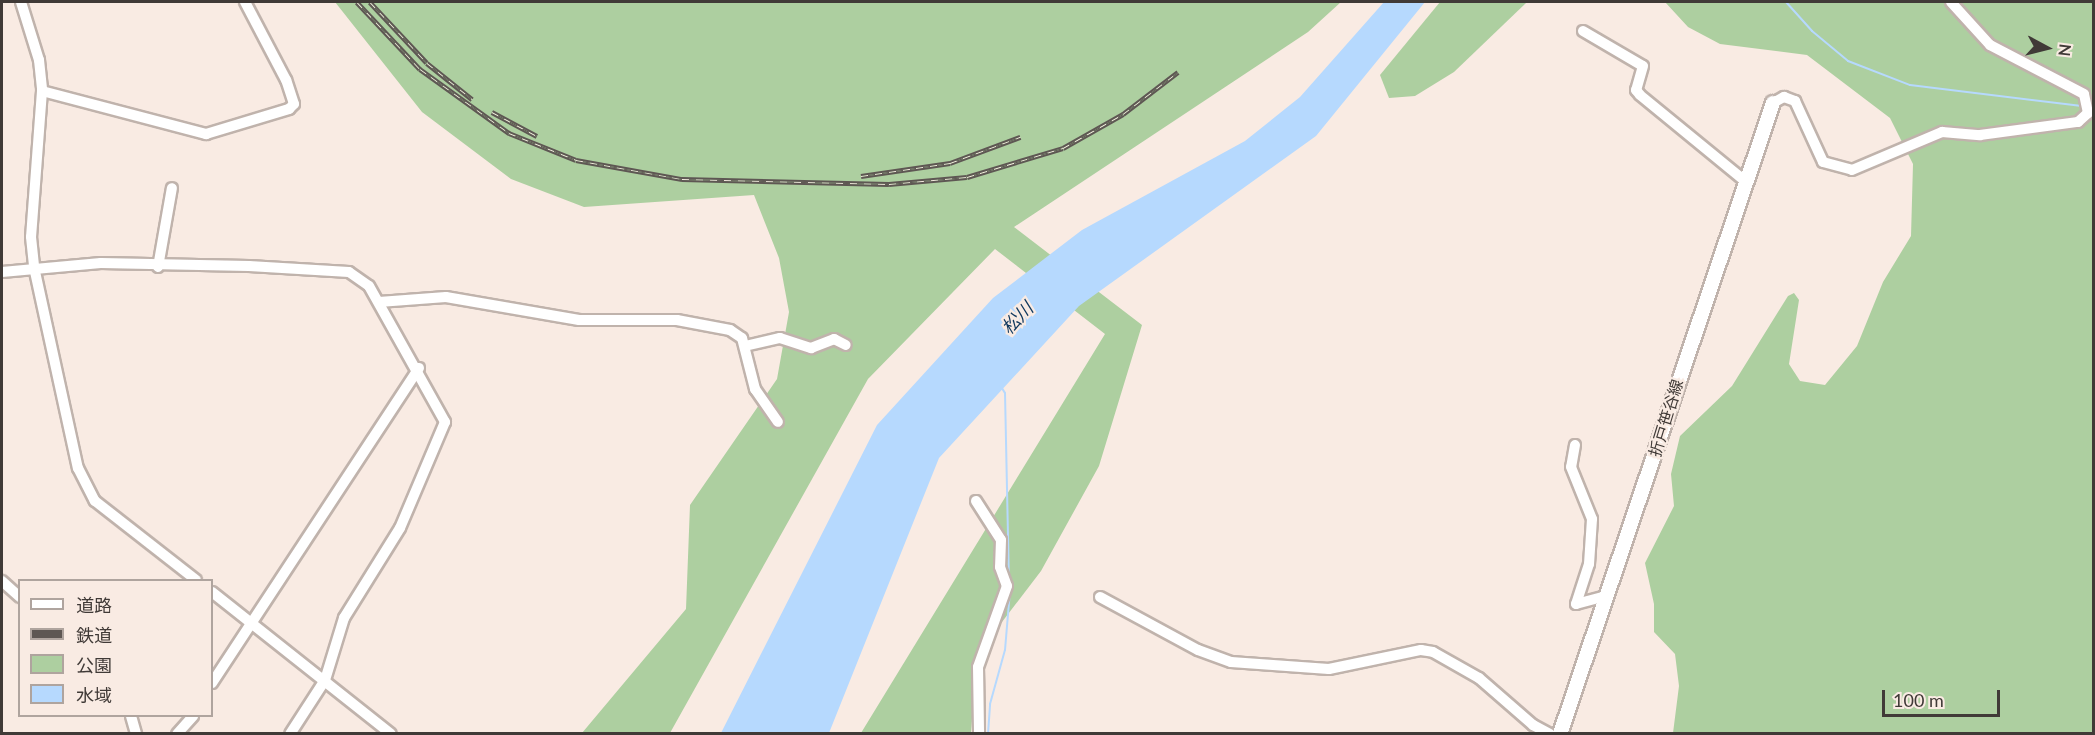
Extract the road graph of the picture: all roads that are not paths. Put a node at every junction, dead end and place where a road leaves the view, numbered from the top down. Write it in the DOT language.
graph roads {
  1 [pos="21,2"];
  2 [pos="245,2"];
  3 [pos="1951,2"];
  4 [pos="1583,31"];
  5 [pos="42,91"];
  6 [pos="1773,103"];
  7 [pos="1744,180"];
  8 [pos="172,188"];
  9 [pos="34,267"];
  10 [pos="158,267"];
  11 [pos="2,272"];
  12 [pos="379,302"];
  13 [pos="846,345"];
  14 [pos="745,346"];
  15 [pos="419,368"];
  16 [pos="778,422"];
  17 [pos="1575,445"];
  18 [pos="976,501"];
  19 [pos="195,579"];
  20 [pos="2,581"];
  21 [pos="213,593"];
  22 [pos="18,595"];
  23 [pos="1606,596"];
  24 [pos="1100,597"];
  25 [pos="252,622"];
  26 [pos="325,678"];
  27 [pos="213,681"];
  28 [pos="131,717"];
  29 [pos="192,717"];
  30 [pos="136,734"];
  31 [pos="177,734"];
  32 [pos="291,734"];
  33 [pos="391,734"];
  34 [pos="978,734"];
  35 [pos="1550,734"];
  36 [pos="1560,734"];
  1 -- 5 [label="street"];
  2 -- 5 [label="street"];
  3 -- 6 [label="street"];
  4 -- 7 [label="street"];
  5 -- 9 [label="street"];
  6 -- 7 [label="main road, 折戸笹谷線"];
  7 -- 23 [label="main road, 折戸笹谷線"];
  8 -- 10 [label="street"];
  9 -- 10 [label="street"];
  9 -- 11 [label="street"];
  9 -- 19 [label="street"];
  10 -- 12 [label="street"];
  12 -- 14 [label="street"];
  12 -- 15 [label="street"];
  13 -- 14 [label="street"];
  14 -- 16 [label="street"];
  15 -- 25 [label="street"];
  15 -- 26 [label="street"];
  17 -- 23 [label="street"];
  18 -- 34 [label="street"];
  20 -- 22 [label="street"];
  21 -- 25 [label="street"];
  23 -- 36 [label="main road, 折戸笹谷線"];
  24 -- 35 [label="street"];
  25 -- 26 [label="street"];
  25 -- 27 [label="street"];
  26 -- 32 [label="street"];
  26 -- 33 [label="street"];
  28 -- 30 [label="street"];
  29 -- 31 [label="street"];
}
